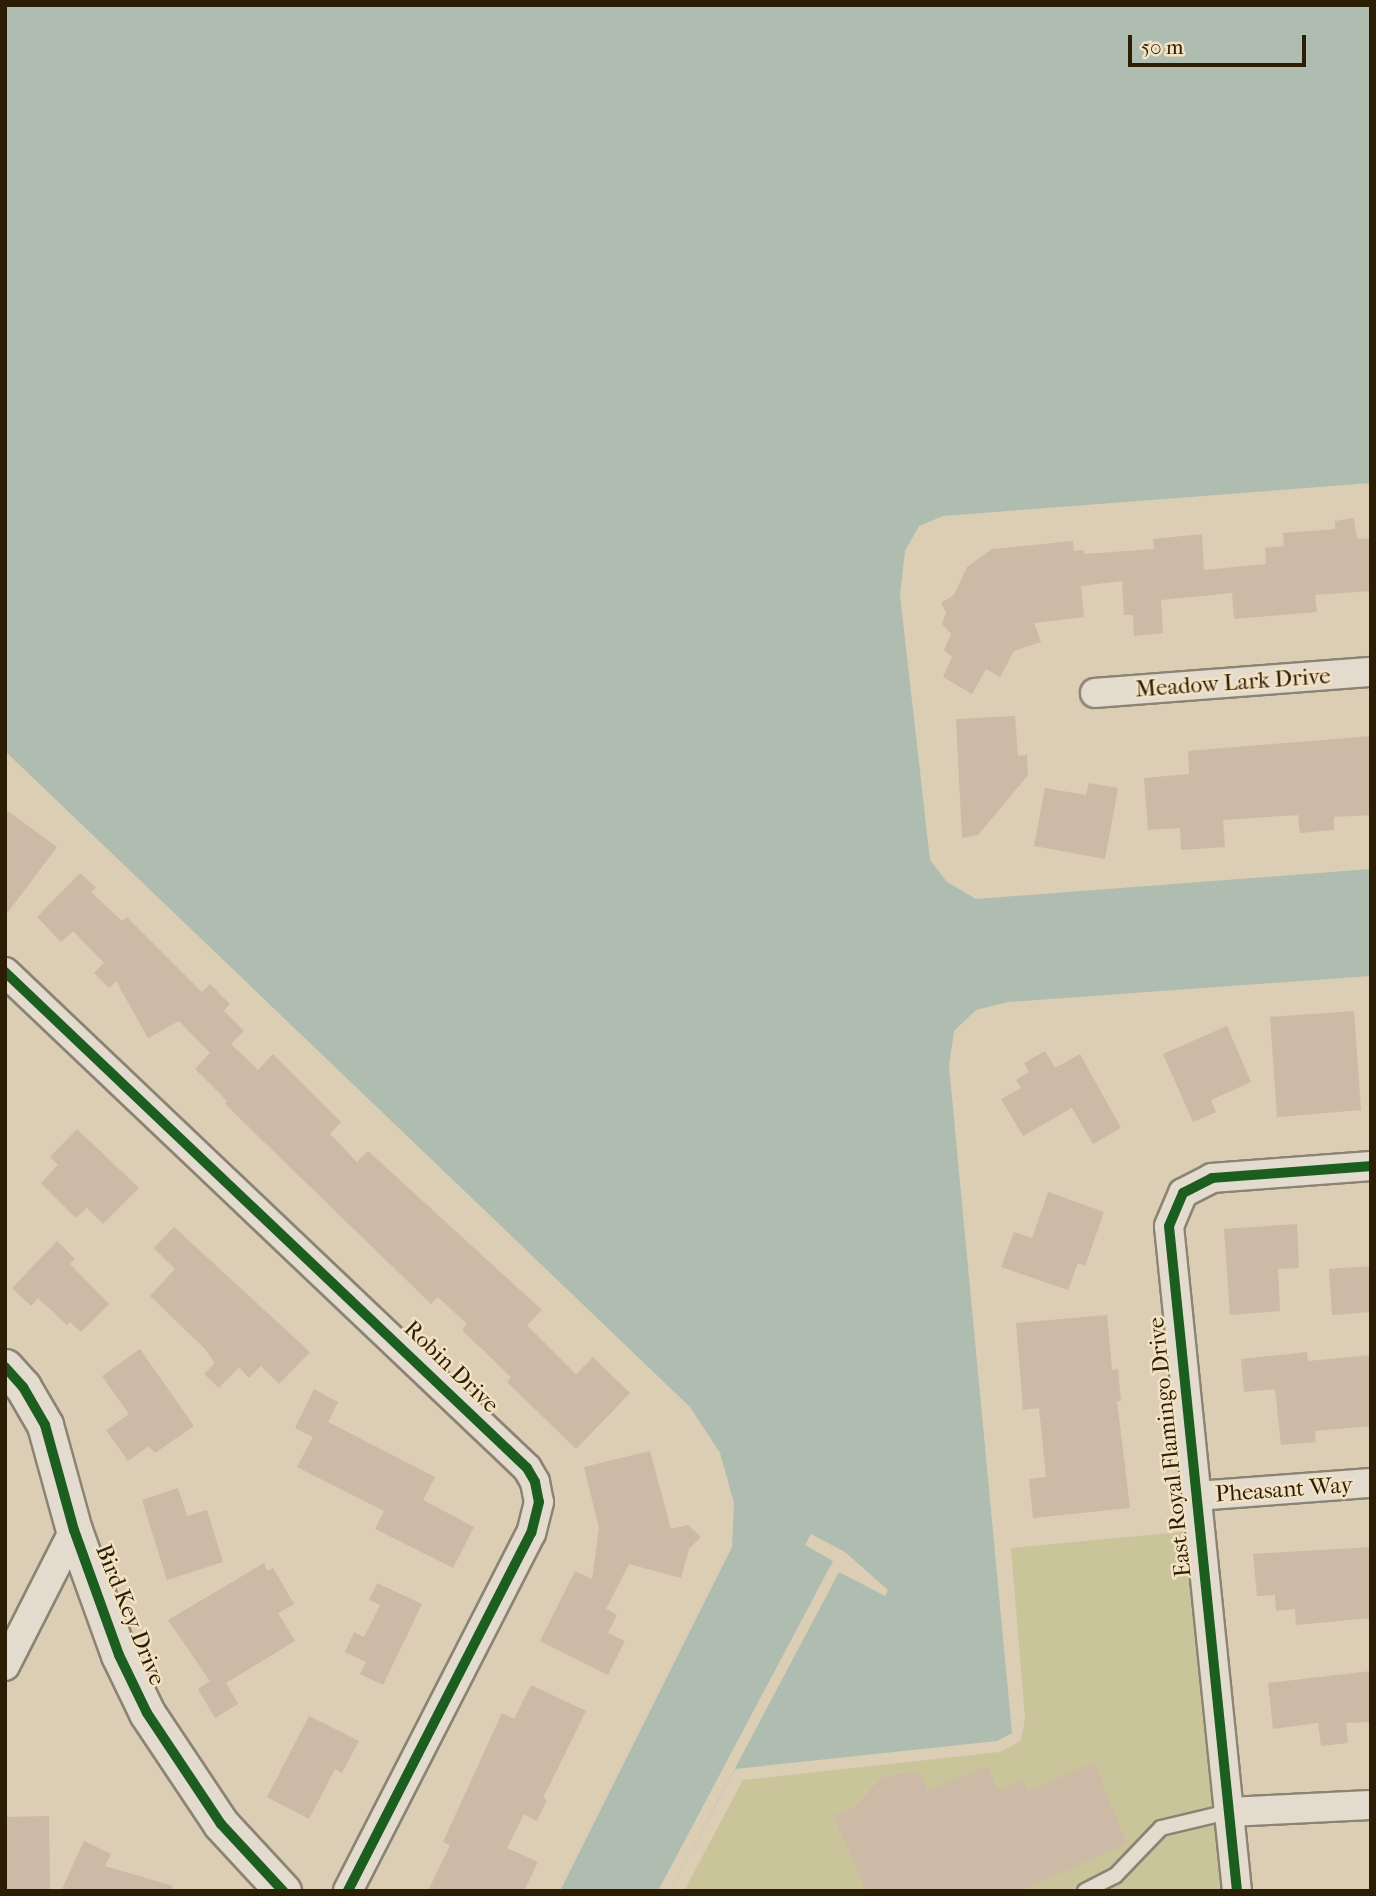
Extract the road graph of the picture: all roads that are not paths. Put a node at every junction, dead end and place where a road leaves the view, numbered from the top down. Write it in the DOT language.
graph roads {
  1 [pos="1371,672"];
  2 [pos="1095,693"];
  3 [pos="5,972"];
  4 [pos="1371,1166"];
  5 [pos="5,1367"];
  6 [pos="1371,1483"];
  7 [pos="1197,1496"];
  8 [pos="74,1530"];
  9 [pos="5,1666"];
  10 [pos="1371,1805"];
  11 [pos="1228,1812"];
  12 [pos="283,1891"];
  13 [pos="348,1891"];
  14 [pos="1085,1891"];
  15 [pos="1237,1891"];
  1 -- 2 [label="street, Meadow Lark Drive"];
  3 -- 13 [label="street, Robin Drive"];
  4 -- 7 [label="street, East Royal Flamingo Drive"];
  5 -- 8 [label="street, Bird Key Drive"];
  6 -- 7 [label="street, Pheasant Way"];
  7 -- 11 [label="street, East Royal Flamingo Drive"];
  8 -- 9 [label="street"];
  8 -- 12 [label="street, Bird Key Drive"];
  10 -- 11 [label="street"];
  11 -- 14 [label="lane"];
  11 -- 15 [label="street, East Royal Flamingo Drive"];
}
